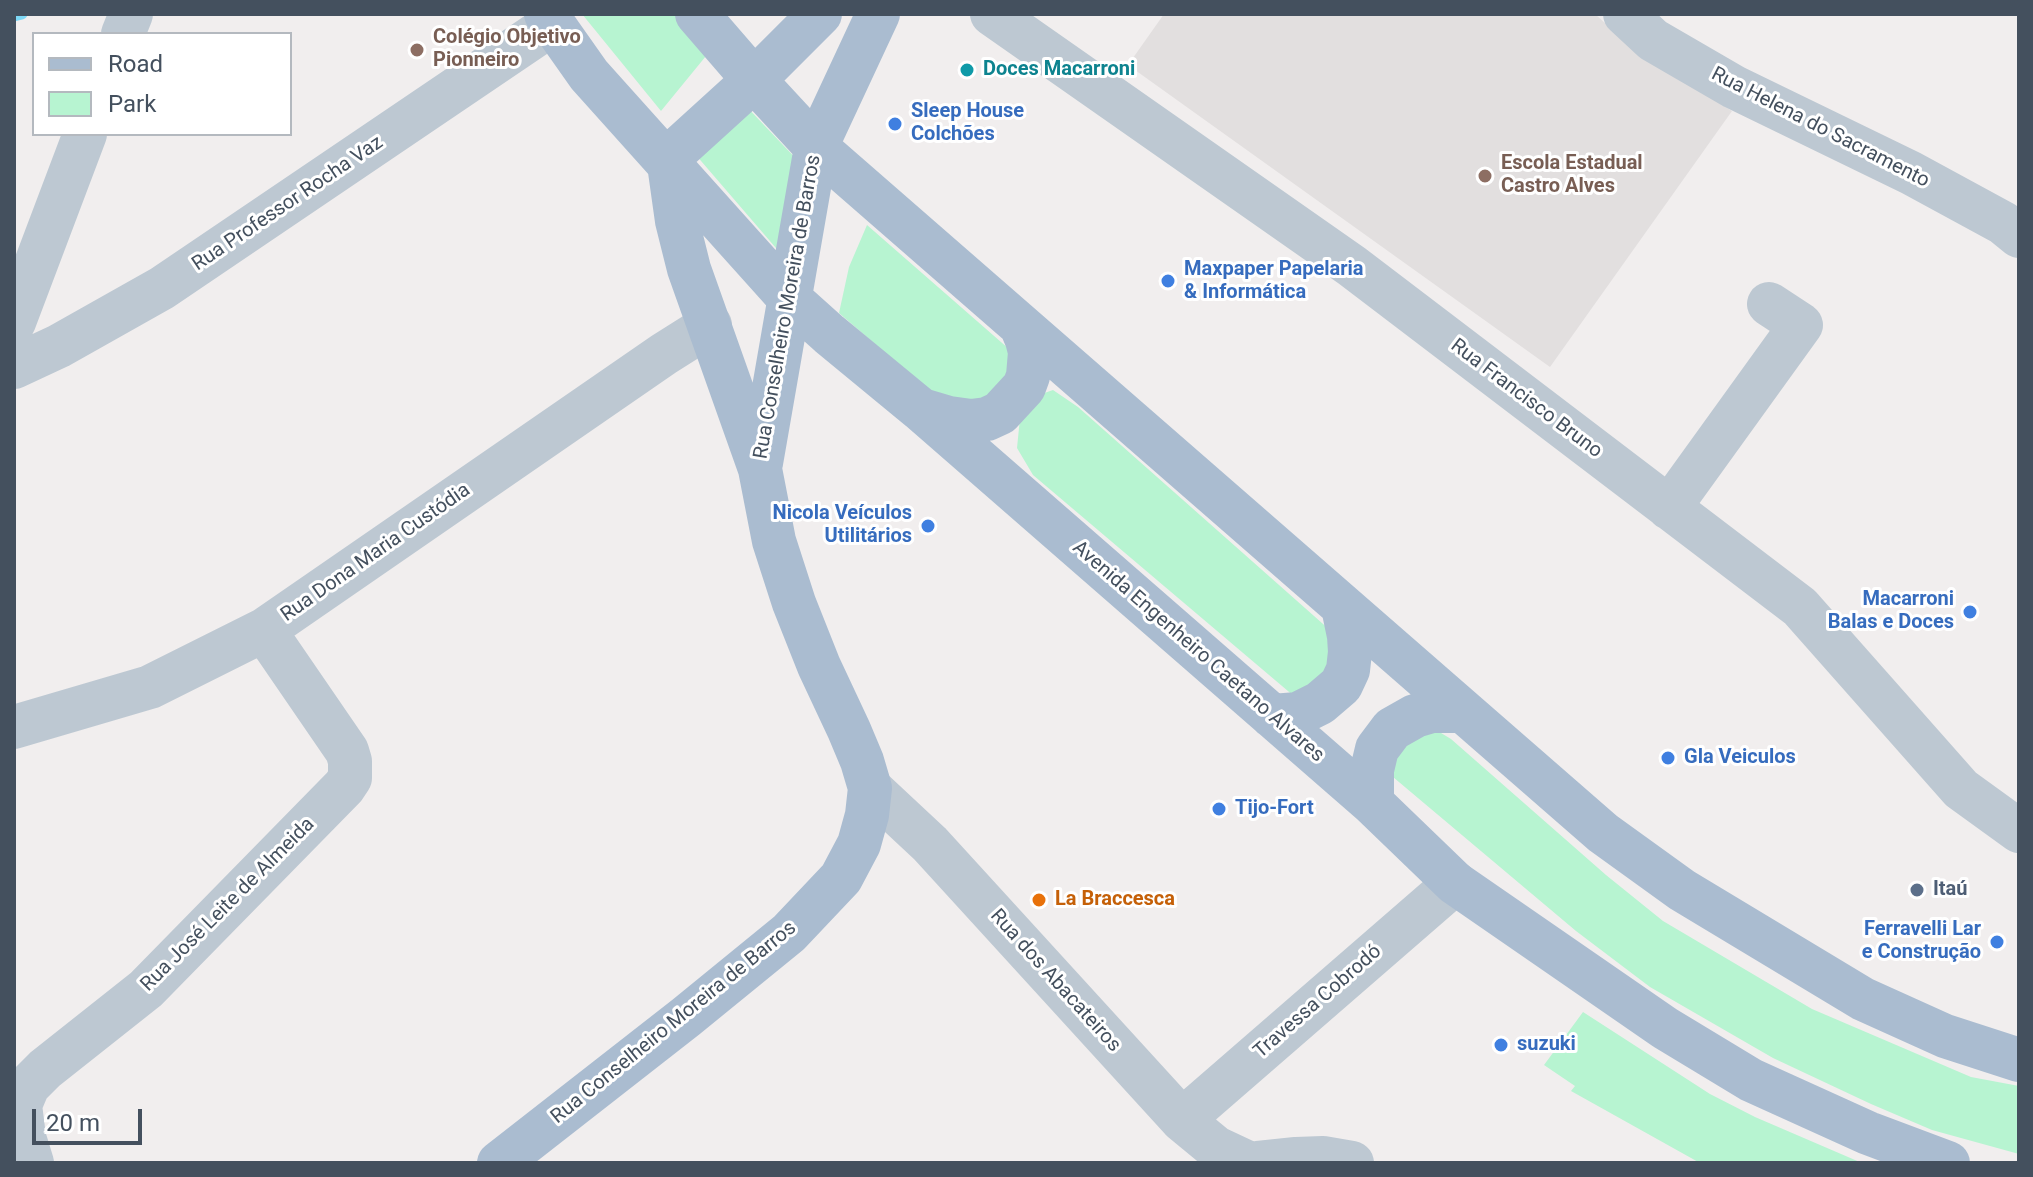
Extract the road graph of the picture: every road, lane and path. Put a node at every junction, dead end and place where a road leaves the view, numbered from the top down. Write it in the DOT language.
graph roads {
  1 [pos="697,14"];
  2 [pos="820,14"];
  3 [pos="878,14"];
  4 [pos="992,14"];
  5 [pos="1625,14"];
  6 [pos="549,19"];
  7 [pos="754,80"];
  8 [pos="84,136"];
  9 [pos="816,147"];
  10 [pos="669,164"];
  11 [pos="2019,236"];
  12 [pos="790,299"];
  13 [pos="1769,304"];
  14 [pos="14,322"];
  15 [pos="710,325"];
  16 [pos="1022,328"];
  17 [pos="14,367"];
  18 [pos="920,409"];
  19 [pos="760,469"];
  20 [pos="1669,508"];
  21 [pos="1343,607"];
  22 [pos="264,630"];
  23 [pos="1461,711"];
  24 [pos="1272,716"];
  25 [pos="14,727"];
  26 [pos="870,788"];
  27 [pos="1372,803"];
  28 [pos="2019,831"];
  29 [pos="1455,883"];
  30 [pos="2019,1060"];
  31 [pos="1182,1120"];
  32 [pos="32,1163"];
  33 [pos="499,1163"];
  34 [pos="1248,1163"];
  35 [pos="1258,1163"];
  36 [pos="1352,1163"];
  37 [pos="1948,1163"];
  1 -- 7 [label="main road"];
  2 -- 7 [label="main road"];
  3 -- 9 [label="main road, Rua Conselheiro Moreira de Barros"];
  4 -- 20 [label="street, Rua Francisco Bruno"];
  5 -- 11 [label="street, Rua Helena do Sacramento"];
  6 -- 10 [label="main road, Avenida Engenheiro Caetano Alvares"];
  6 -- 17 [label="street, Rua Professor Rocha Vaz"];
  7 -- 9 [label="main road"];
  7 -- 10 [label="main road"];
  8 -- 14 [label="street"];
  9 -- 12 [label="main road, Rua Conselheiro Moreira de Barros"];
  9 -- 16 [label="main road"];
  10 -- 12 [label="main road, Avenida Engenheiro Caetano Alvares"];
  10 -- 15 [label="main road, Rua Conselheiro Moreira de Barros"];
  12 -- 18 [label="main road, Avenida Engenheiro Caetano Alvares"];
  12 -- 19 [label="main road, Rua Conselheiro Moreira de Barros"];
  13 -- 20 [label="street"];
  15 -- 19 [label="main road, Rua Conselheiro Moreira de Barros"];
  15 -- 22 [label="street, Rua Dona Maria Custódia"];
  16 -- 18 [label="main road"];
  16 -- 21 [label="main road"];
  18 -- 24 [label="main road, Avenida Engenheiro Caetano Alvares"];
  19 -- 26 [label="main road, Rua Conselheiro Moreira de Barros"];
  20 -- 28 [label="street, Rua Francisco Bruno"];
  21 -- 23 [label="main road"];
  21 -- 24 [label="main road"];
  22 -- 25 [label="street, Rua Dona Maria Custódia"];
  22 -- 32 [label="street, Rua José Leite de Almeida"];
  23 -- 27 [label="main road"];
  23 -- 30 [label="main road"];
  24 -- 27 [label="main road, Avenida Engenheiro Caetano Alvares"];
  26 -- 31 [label="street, Rua dos Abacateiros"];
  26 -- 33 [label="main road, Rua Conselheiro Moreira de Barros"];
  27 -- 29 [label="main road, Avenida Engenheiro Caetano Alvares"];
  29 -- 31 [label="street, Travessa Cobrodó"];
  29 -- 37 [label="main road, Avenida Engenheiro Caetano Alvares"];
  31 -- 34 [label="street, Rua dos Abacateiros"];
  35 -- 36 [label="street"];
}
